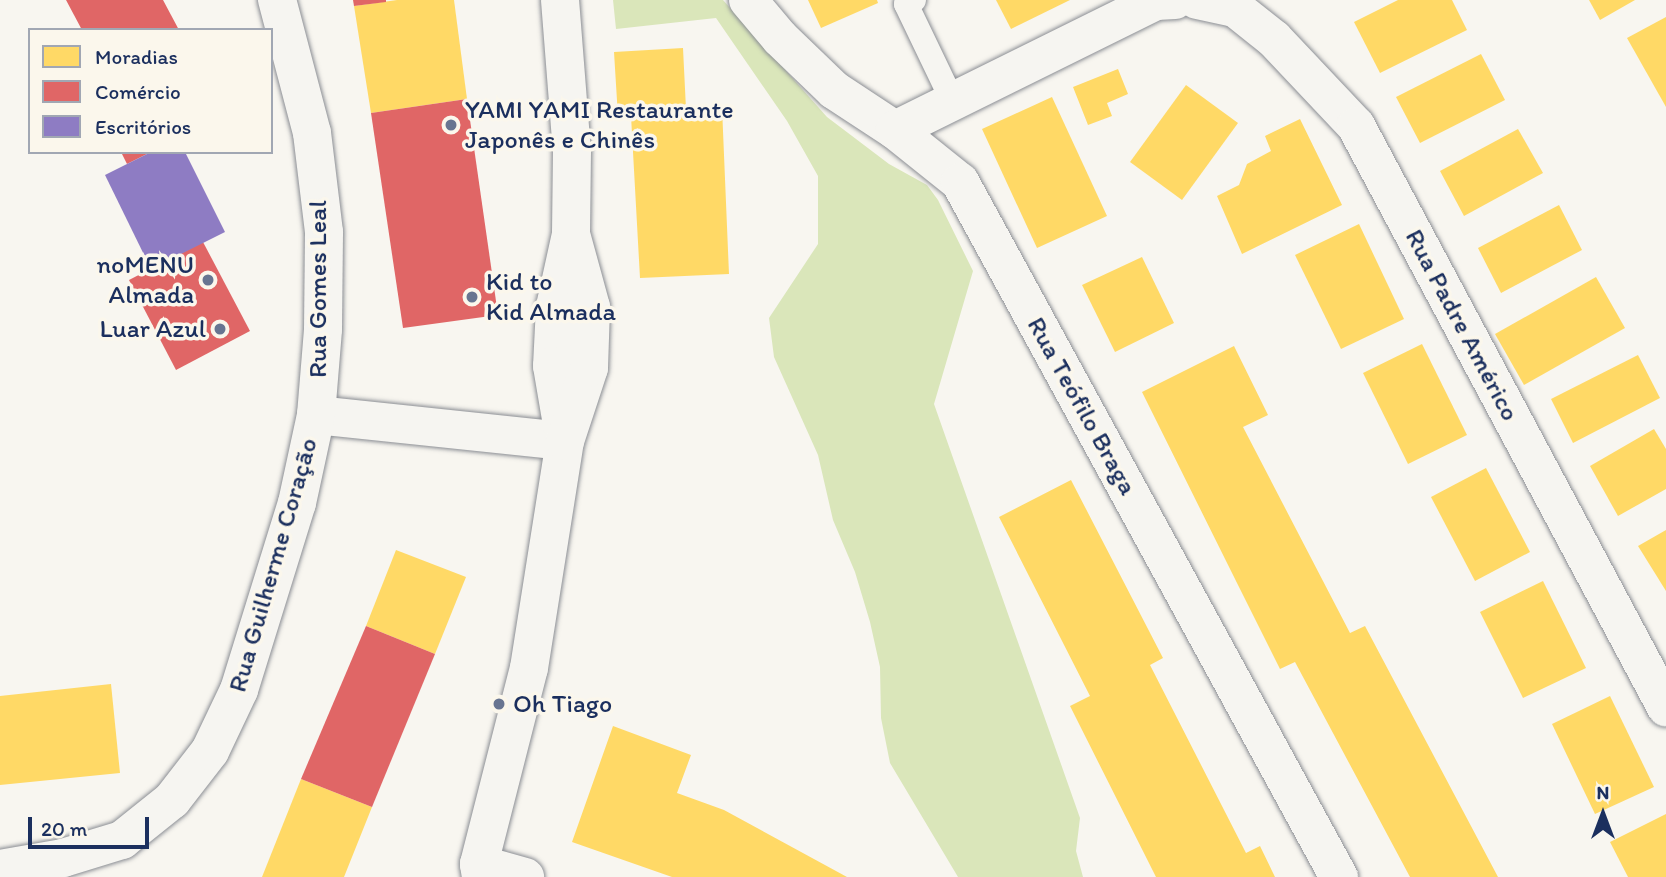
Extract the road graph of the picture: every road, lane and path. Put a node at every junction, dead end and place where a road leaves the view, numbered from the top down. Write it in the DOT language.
graph roads {
  1 [pos="277,0"];
  2 [pos="560,0"];
  3 [pos="748,0"];
  4 [pos="914,0"];
  5 [pos="1175,0"];
  6 [pos="1197,0"];
  7 [pos="953,102"];
  8 [pos="895,130"];
  9 [pos="316,415"];
  10 [pos="565,441"];
  11 [pos="1666,707"];
  12 [pos="0,869"];
  13 [pos="476,873"];
  14 [pos="526,877"];
  15 [pos="1339,877"];
  1 -- 9 [label="street, Rua Gomes Leal"];
  2 -- 10 [label="street"];
  3 -- 8 [label="street, Rua Teófilo Braga"];
  4 -- 7 [label="lane"];
  5 -- 7 [label="street"];
  6 -- 11 [label="street, Rua Padre Américo"];
  7 -- 8 [label="street"];
  8 -- 15 [label="street, Rua Teófilo Braga"];
  9 -- 10 [label="street, Rua Guilherme Coração"];
  9 -- 12 [label="street, Rua Guilherme Coração"];
  10 -- 13 [label="street"];
  13 -- 14 [label="street"];
}
